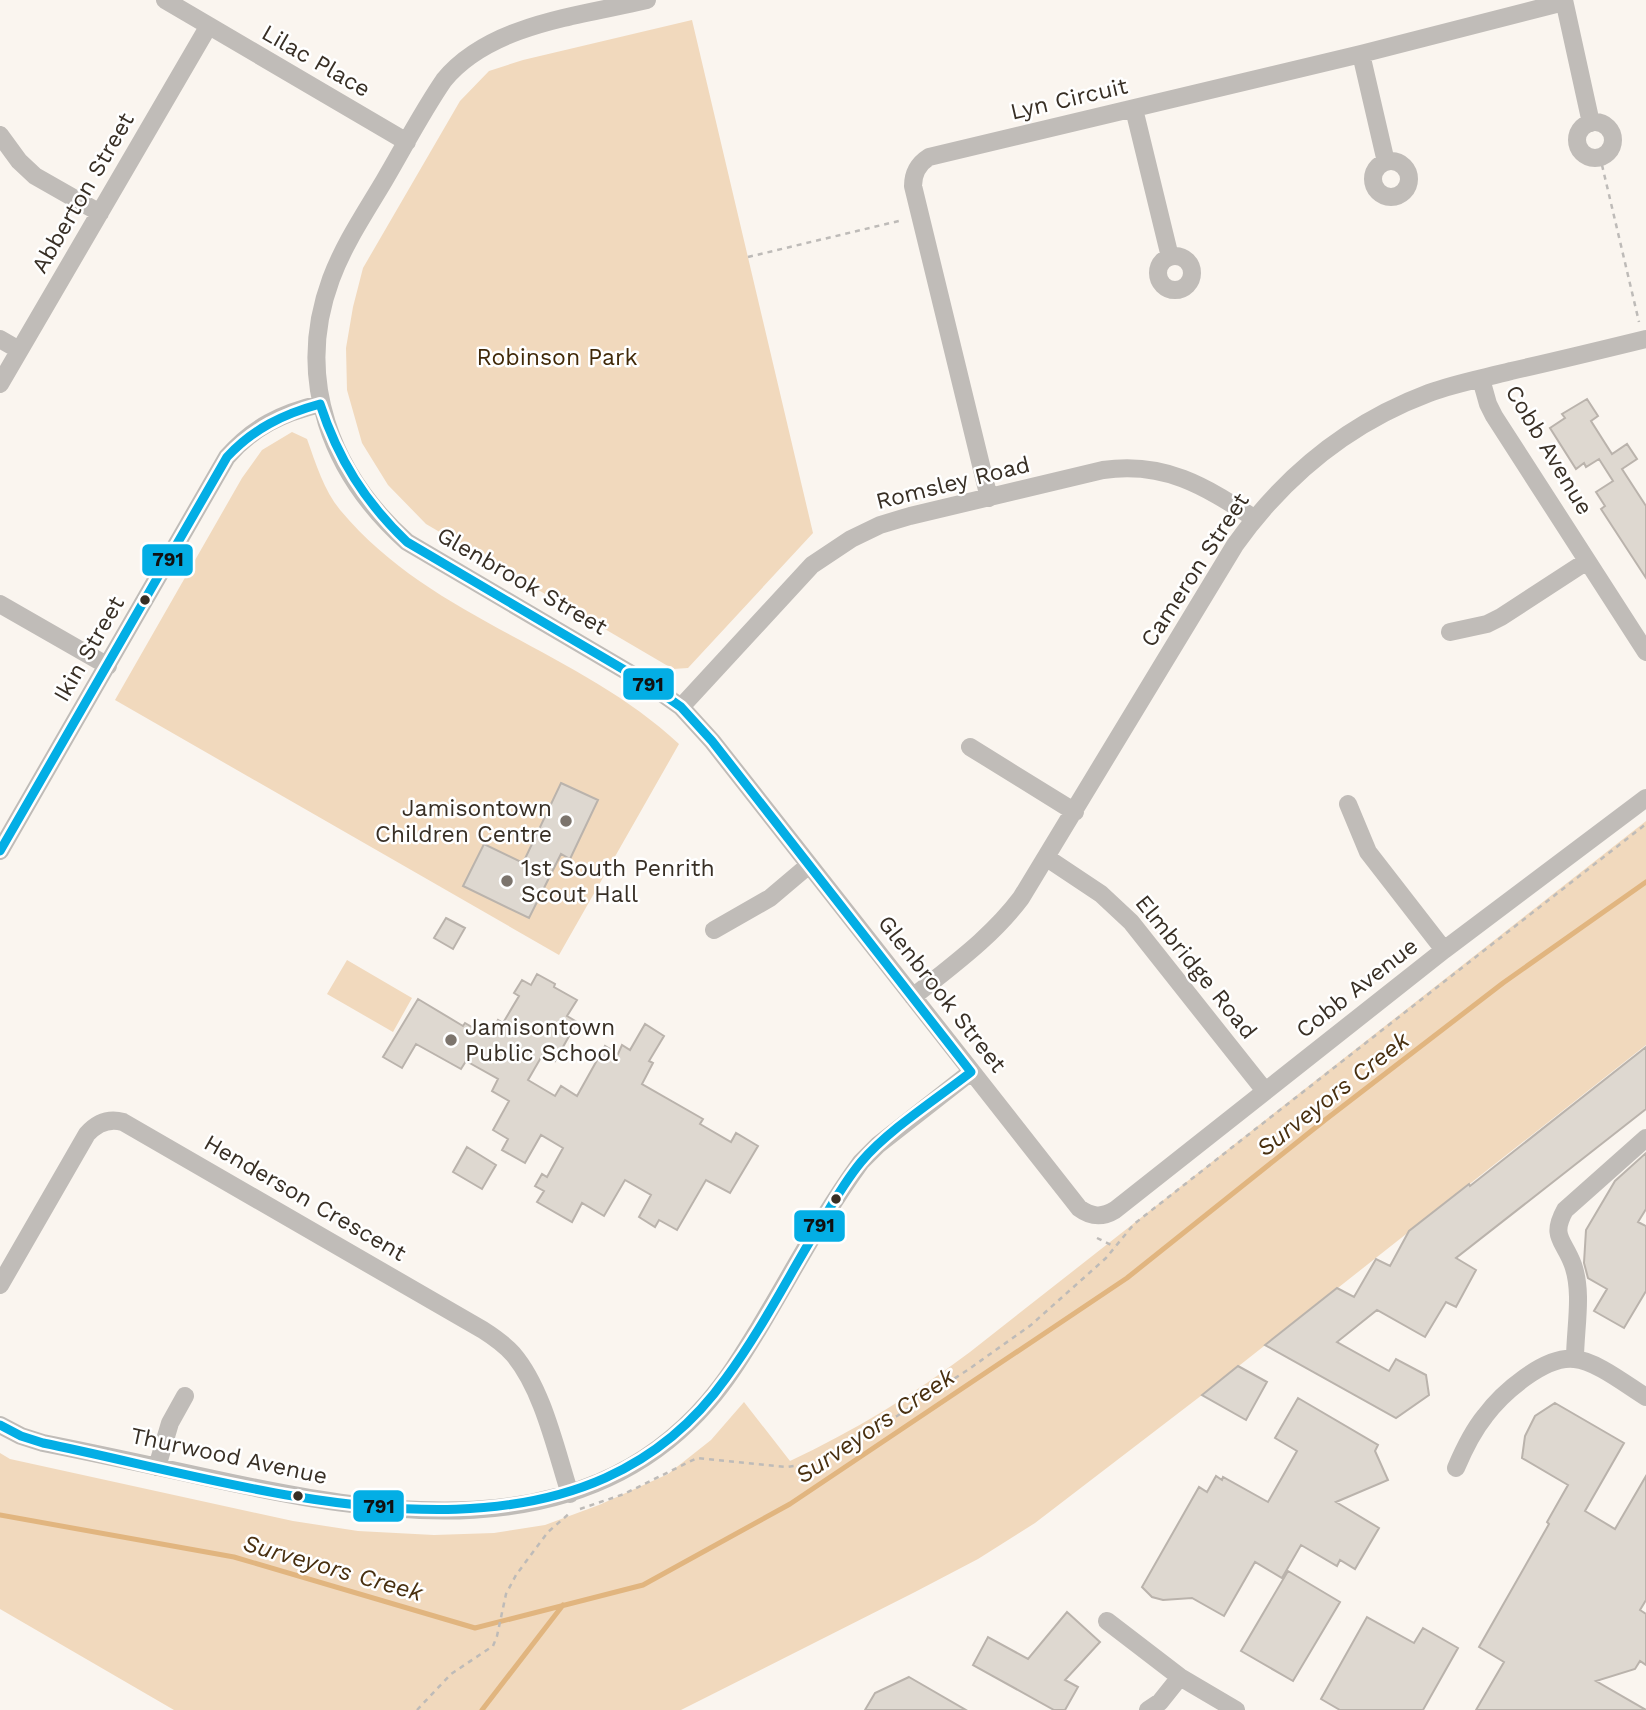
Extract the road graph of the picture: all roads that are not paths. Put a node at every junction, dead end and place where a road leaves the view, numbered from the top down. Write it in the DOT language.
graph roads {
  1 [pos="164,0"];
  2 [pos="647,0"];
  3 [pos="1564,1"];
  4 [pos="208,27"];
  5 [pos="1361,54"];
  6 [pos="1134,108"];
  7 [pos="1591,122"];
  8 [pos="0,135"];
  9 [pos="407,142"];
  10 [pos="1386,162"];
  11 [pos="100,213"];
  12 [pos="1170,257"];
  13 [pos="1643,334"];
  14 [pos="0,339"];
  15 [pos="19,350"];
  16 [pos="1481,379"];
  17 [pos="0,384"];
  18 [pos="320,404"];
  19 [pos="989,498"];
  20 [pos="1254,518"];
  21 [pos="1587,561"];
  22 [pos="0,604"];
  23 [pos="1450,632"];
  24 [pos="1646,652"];
  25 [pos="108,666"];
  26 [pos="681,707"];
  27 [pos="970,747"];
  28 [pos="1646,798"];
  29 [pos="1348,804"];
  30 [pos="1075,812"];
  31 [pos="0,851"];
  32 [pos="1047,858"];
  33 [pos="809,865"];
  34 [pos="714,930"];
  35 [pos="1444,950"];
  36 [pos="913,997"];
  37 [pos="971,1072"];
  38 [pos="1265,1091"];
  39 [pos="1646,1138"];
  40 [pos="1099,1216"];
  41 [pos="0,1285"];
  42 [pos="1575,1359"];
  43 [pos="186,1396"];
  44 [pos="1646,1397"];
  45 [pos="0,1425"];
  46 [pos="157,1467"];
  47 [pos="1456,1468"];
  48 [pos="570,1494"];
  49 [pos="1107,1621"];
  50 [pos="1180,1678"];
  51 [pos="1148,1710"];
  52 [pos="1236,1710"];
  1 -- 4 [label="street, Lilac Place"];
  2 -- 9 [label="street, Glenbrook Street"];
  3 -- 5 [label="street, Lyn Circuit"];
  3 -- 7 [label="street"];
  4 -- 9 [label="street, Lilac Place"];
  4 -- 11 [label="street, Abberton Street"];
  5 -- 6 [label="street, Lyn Circuit"];
  5 -- 10 [label="street"];
  6 -- 12 [label="street"];
  6 -- 19 [label="street, Lyn Circuit"];
  8 -- 11 [label="street"];
  9 -- 18 [label="street, Glenbrook Street"];
  11 -- 15 [label="street, Abberton Street"];
  13 -- 16 [label="street, Cameron Street"];
  14 -- 15 [label="street"];
  15 -- 17 [label="street, Abberton Street"];
  16 -- 20 [label="street, Cameron Street"];
  16 -- 21 [label="street, Cobb Avenue"];
  18 -- 25 [label="street, Ikin Street"];
  18 -- 26 [label="street, Glenbrook Street"];
  19 -- 20 [label="street, Romsley Road"];
  19 -- 26 [label="street, Romsley Road"];
  20 -- 30 [label="street, Cameron Street"];
  21 -- 23 [label="street"];
  21 -- 24 [label="street, Cobb Avenue"];
  22 -- 25 [label="street"];
  25 -- 31 [label="street, Ikin Street"];
  26 -- 33 [label="street, Glenbrook Street"];
  27 -- 30 [label="street"];
  28 -- 35 [label="street, Cobb Avenue"];
  29 -- 35 [label="street"];
  30 -- 32 [label="street, Cameron Street"];
  32 -- 36 [label="street, Cameron Street"];
  32 -- 38 [label="street, Elmbridge Road"];
  33 -- 34 [label="street"];
  33 -- 36 [label="street, Glenbrook Street"];
  35 -- 38 [label="street, Cobb Avenue"];
  36 -- 37 [label="street, Glenbrook Street"];
  37 -- 40 [label="street, Glenbrook Street"];
  37 -- 48 [label="street, Thurwood Avenue"];
  38 -- 40 [label="street, Cobb Avenue"];
  39 -- 42 [label="street"];
  41 -- 48 [label="street, Henderson Crescent"];
  42 -- 44 [label="street"];
  42 -- 47 [label="street"];
  43 -- 46 [label="street"];
  45 -- 46 [label="street, Thurwood Avenue"];
  46 -- 48 [label="street, Thurwood Avenue"];
  49 -- 50 [label="street"];
  50 -- 51 [label="street"];
  50 -- 52 [label="street"];
}
